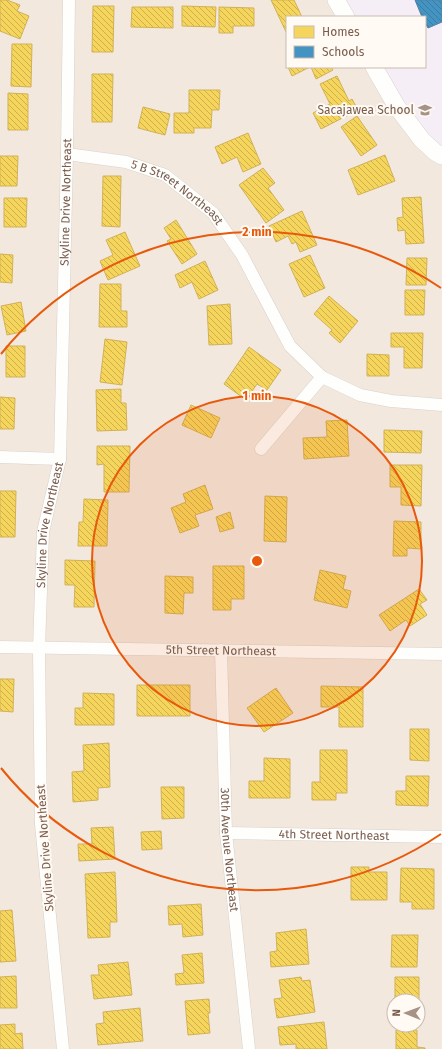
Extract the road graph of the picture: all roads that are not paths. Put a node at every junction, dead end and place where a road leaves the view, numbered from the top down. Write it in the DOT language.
graph roads {
  1 [pos="69,0"];
  2 [pos="336,0"];
  3 [pos="345,16"];
  4 [pos="375,68"];
  5 [pos="67,154"];
  6 [pos="442,156"];
  7 [pos="322,377"];
  8 [pos="442,405"];
  9 [pos="261,449"];
  10 [pos="0,457"];
  11 [pos="60,459"];
  12 [pos="0,647"];
  13 [pos="39,648"];
  14 [pos="221,650"];
  15 [pos="442,654"];
  16 [pos="226,833"];
  17 [pos="442,837"];
  18 [pos="63,1049"];
  19 [pos="249,1049"];
  1 -- 5 [label="street, Skyline Drive Northeast"];
  2 -- 3 [label="street"];
  4 -- 6 [label="street"];
  5 -- 7 [label="street, 5 B Street Northeast"];
  5 -- 11 [label="street, Skyline Drive Northeast"];
  7 -- 8 [label="street, 5 B Street Northeast"];
  7 -- 9 [label="street"];
  10 -- 11 [label="street"];
  11 -- 13 [label="street, Skyline Drive Northeast"];
  12 -- 13 [label="street, 5th Street Northeast"];
  13 -- 14 [label="street, 5th Street Northeast"];
  13 -- 18 [label="street, Skyline Drive Northeast"];
  14 -- 15 [label="street, 5th Street Northeast"];
  14 -- 16 [label="street, 30th Avenue Northeast"];
  16 -- 17 [label="street, 4th Street Northeast"];
  16 -- 19 [label="street, 30th Avenue Northeast"];
}
